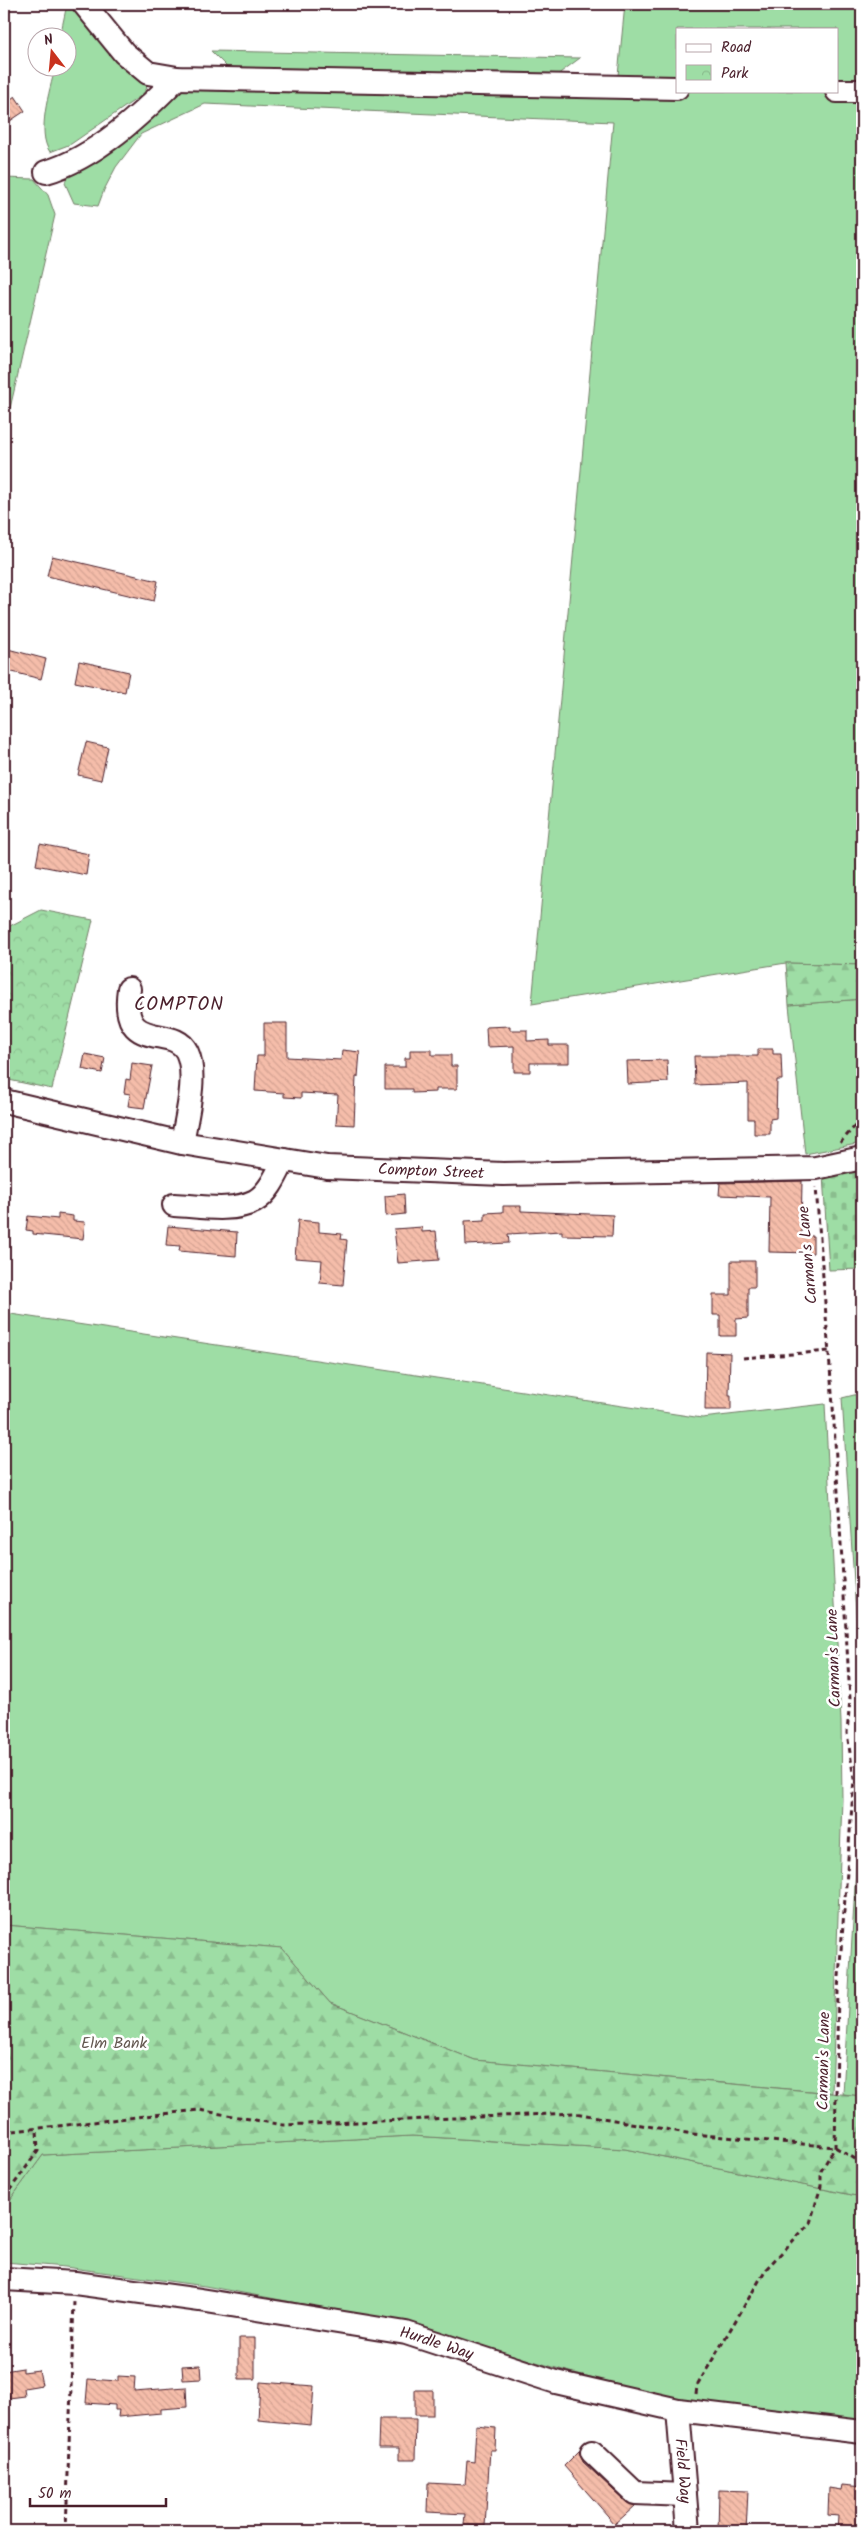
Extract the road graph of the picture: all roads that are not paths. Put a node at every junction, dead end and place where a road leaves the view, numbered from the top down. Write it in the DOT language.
graph roads {
  1 [pos="84,4"];
  2 [pos="177,78"];
  3 [pos="676,88"];
  4 [pos="838,90"];
  5 [pos="862,91"];
  6 [pos="46,172"];
  7 [pos="129,989"];
  8 [pos="4,1101"];
  9 [pos="182,1143"];
  10 [pos="862,1158"];
  11 [pos="284,1160"];
  12 [pos="174,1205"];
  13 [pos="4,2279"];
  14 [pos="687,2411"];
  15 [pos="862,2432"];
  16 [pos="592,2452"];
  17 [pos="685,2495"];
  18 [pos="688,2531"];
  1 -- 2 [label="street"];
  2 -- 3 [label="street"];
  2 -- 6 [label="street"];
  4 -- 5 [label="street"];
  7 -- 9 [label="street"];
  8 -- 9 [label="street, Compton Street"];
  9 -- 11 [label="street, Compton Street"];
  10 -- 11 [label="street, Compton Street"];
  11 -- 12 [label="street"];
  13 -- 14 [label="street, Hurdle Way"];
  14 -- 15 [label="street, Hurdle Way"];
  14 -- 17 [label="street, Field Way"];
  16 -- 17 [label="street"];
  17 -- 18 [label="street, Field Way"];
}
